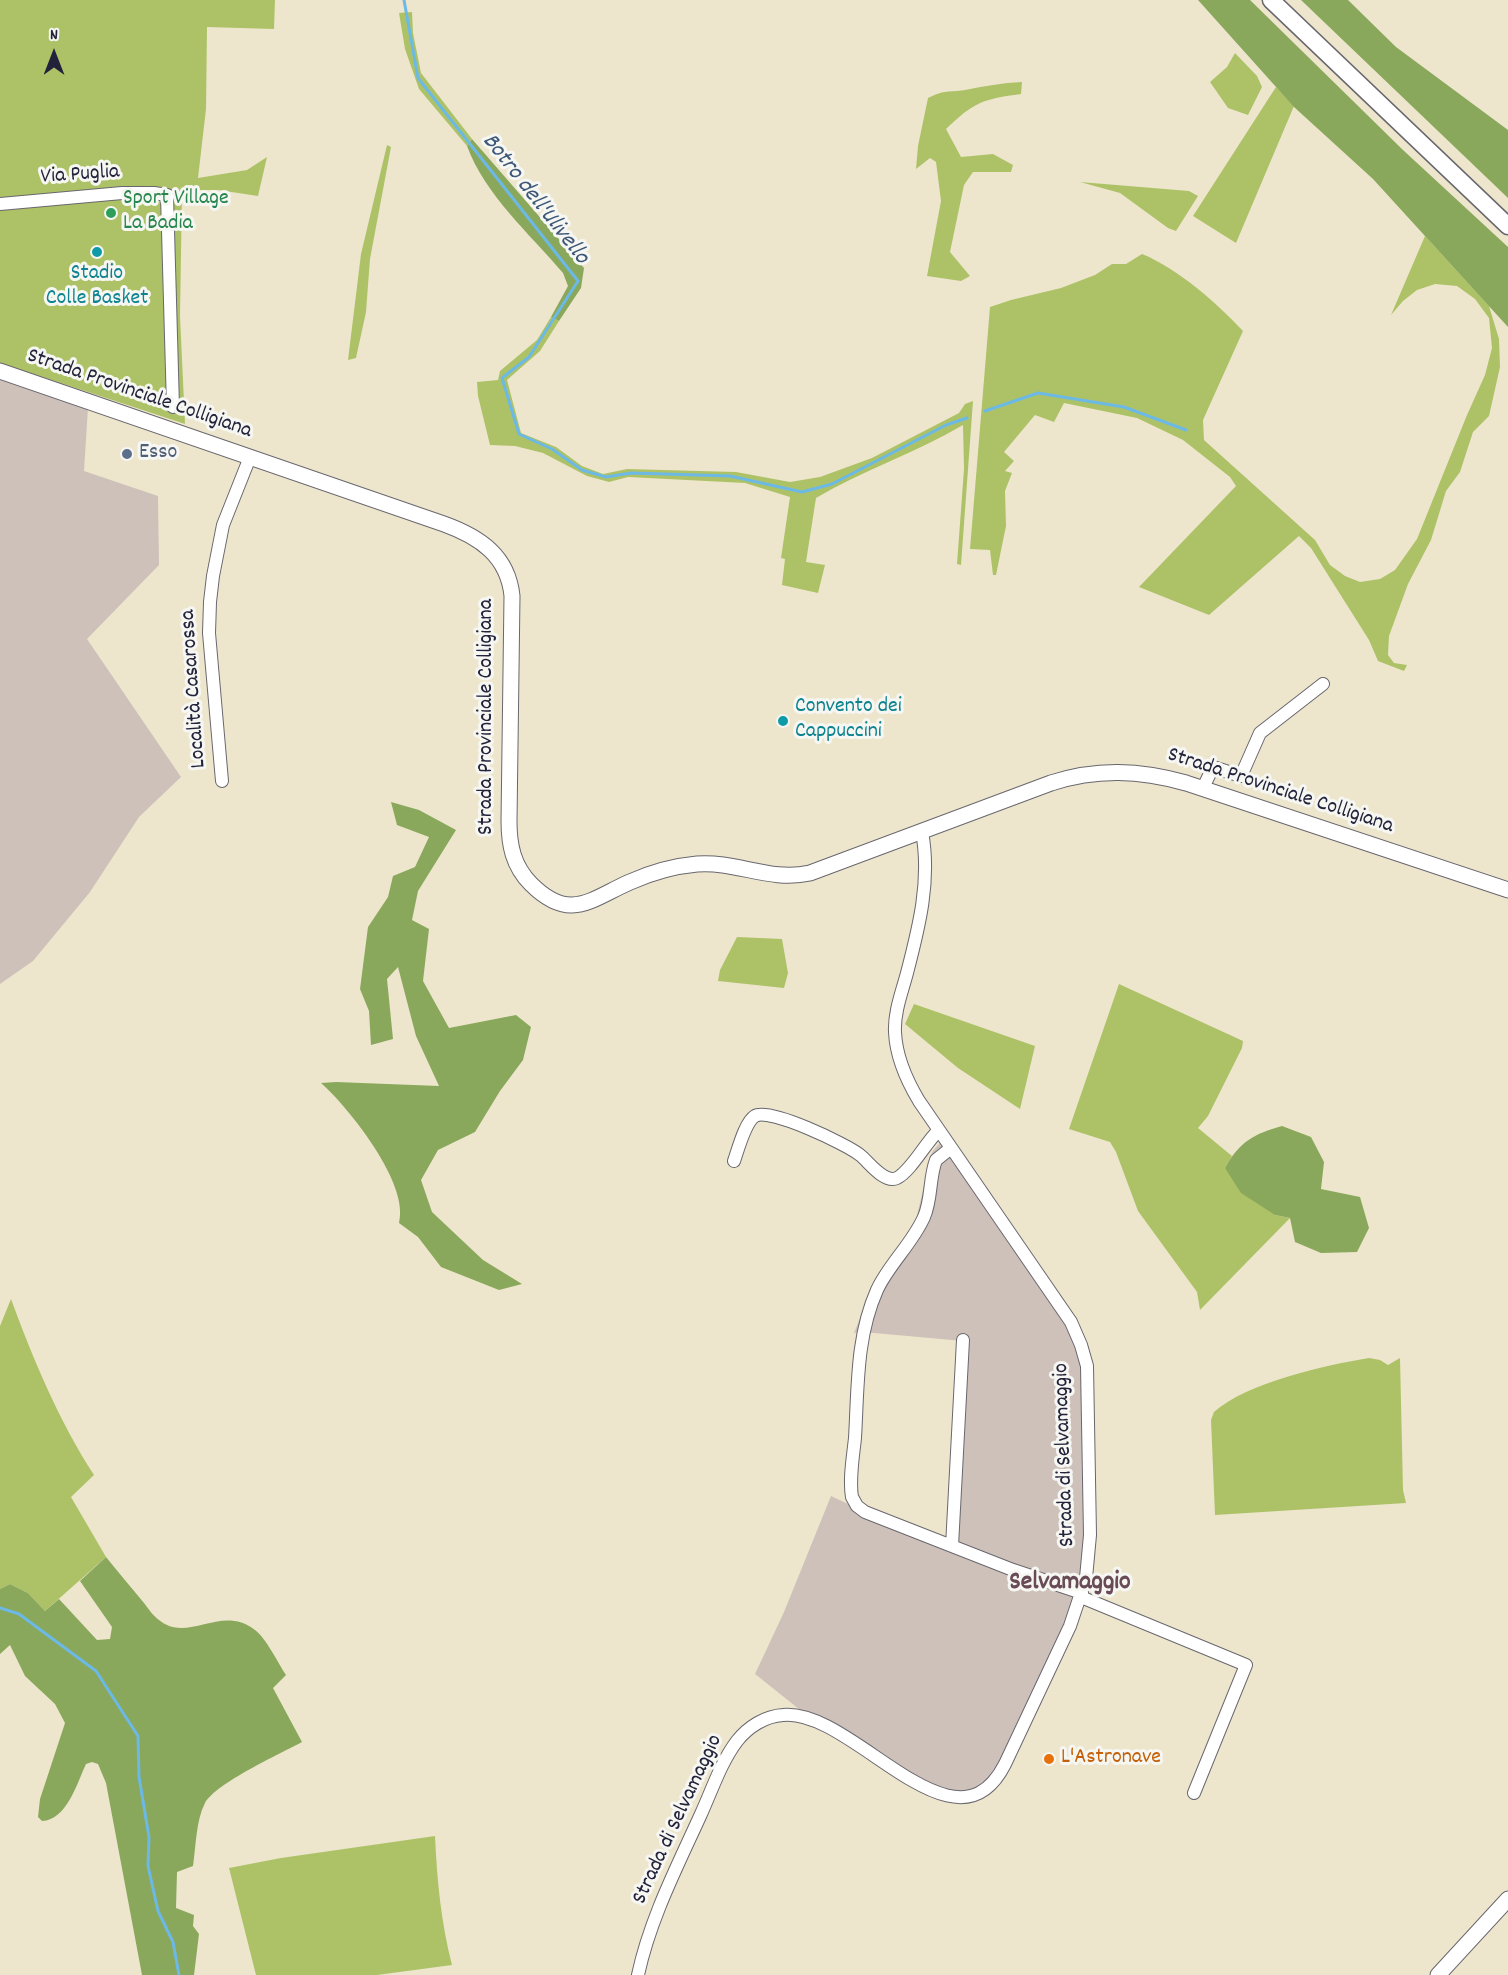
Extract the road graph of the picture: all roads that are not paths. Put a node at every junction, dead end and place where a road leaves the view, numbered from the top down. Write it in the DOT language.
graph roads {
  1 [pos="1270,0"];
  2 [pos="1287,0"];
  3 [pos="0,204"];
  4 [pos="1508,210"];
  5 [pos="1508,226"];
  6 [pos="0,371"];
  7 [pos="173,407"];
  8 [pos="250,457"];
  9 [pos="1323,684"];
  10 [pos="222,780"];
  11 [pos="1203,788"];
  12 [pos="922,832"];
  13 [pos="1508,890"];
  14 [pos="939,1130"];
  15 [pos="951,1148"];
  16 [pos="734,1161"];
  17 [pos="963,1340"];
  18 [pos="952,1546"];
  19 [pos="1081,1595"];
  20 [pos="1194,1793"];
  21 [pos="1508,1899"];
  22 [pos="638,1975"];
  23 [pos="1438,1975"];
  1 -- 5 [label="highway"];
  2 -- 4 [label="highway"];
  3 -- 7 [label="street, Via Puglia"];
  6 -- 8 [label="main road, Strada Provinciale Colligiana"];
  8 -- 10 [label="street, Località Casarossa"];
  8 -- 12 [label="main road, Strada Provinciale Colligiana"];
  9 -- 11 [label="street"];
  11 -- 12 [label="main road, Strada Provinciale Colligiana"];
  11 -- 13 [label="main road, Strada Provinciale Colligiana"];
  12 -- 14 [label="street, Strada di Selvamaggio"];
  14 -- 15 [label="street, Strada di Selvamaggio"];
  14 -- 16 [label="street"];
  15 -- 18 [label="street"];
  15 -- 19 [label="street, Strada di Selvamaggio"];
  17 -- 18 [label="street"];
  18 -- 19 [label="street"];
  19 -- 20 [label="street"];
  19 -- 22 [label="street, Strada di Selvamaggio"];
  21 -- 23 [label="main road"];
}
